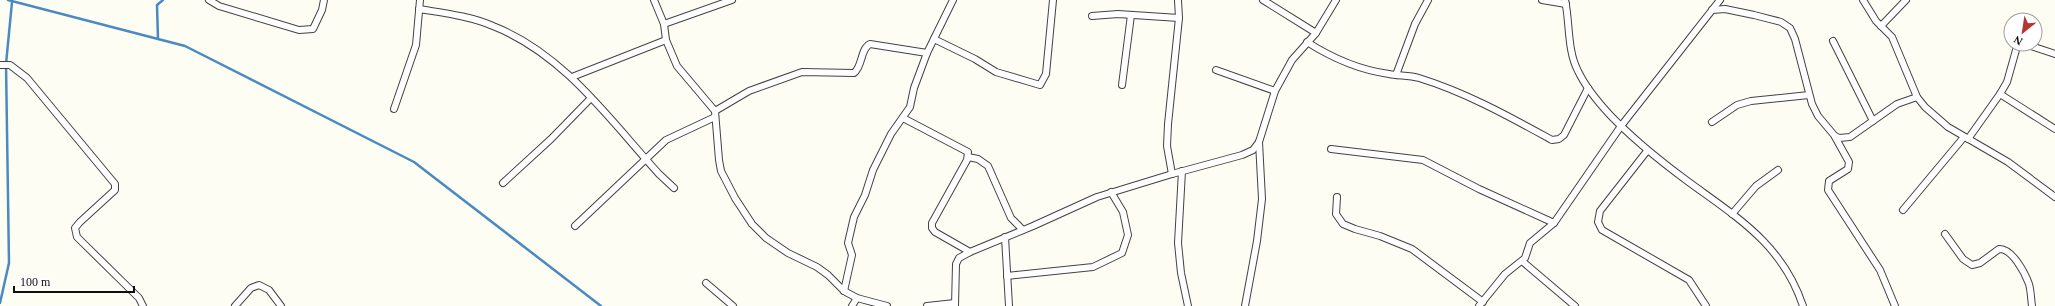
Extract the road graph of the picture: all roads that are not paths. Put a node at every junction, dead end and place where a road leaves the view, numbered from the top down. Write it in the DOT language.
graph roads {
  1 [pos="209,0"];
  2 [pos="324,0"];
  3 [pos="420,0"];
  4 [pos="654,0"];
  5 [pos="732,0"];
  6 [pos="953,0"];
  7 [pos="1053,0"];
  8 [pos="1178,0"];
  9 [pos="1263,0"];
  10 [pos="1336,0"];
  11 [pos="1428,0"];
  12 [pos="1542,0"];
  13 [pos="1720,0"];
  14 [pos="1863,0"];
  15 [pos="1906,0"];
  16 [pos="1566,2"];
  17 [pos="419,9"];
  18 [pos="1712,10"];
  19 [pos="1131,15"];
  20 [pos="1092,16"];
  21 [pos="1179,18"];
  22 [pos="664,24"];
  23 [pos="1881,26"];
  24 [pos="1316,33"];
  25 [pos="934,39"];
  26 [pos="666,40"];
  27 [pos="1832,40"];
  28 [pos="1307,42"];
  29 [pos="2043,49"];
  30 [pos="2015,52"];
  31 [pos="927,53"];
  32 [pos="2055,54"];
  33 [pos="0,65"];
  34 [pos="1216,70"];
  35 [pos="1396,74"];
  36 [pos="572,77"];
  37 [pos="1122,85"];
  38 [pos="1588,88"];
  39 [pos="1275,91"];
  40 [pos="2000,94"];
  41 [pos="1809,95"];
  42 [pos="1916,97"];
  43 [pos="590,98"];
  44 [pos="394,109"];
  45 [pos="715,114"];
  46 [pos="903,118"];
  47 [pos="1873,120"];
  48 [pos="1712,122"];
  49 [pos="1621,126"];
  50 [pos="2055,128"];
  51 [pos="1834,135"];
  52 [pos="1966,138"];
  53 [pos="1259,142"];
  54 [pos="1331,149"];
  55 [pos="1648,151"];
  56 [pos="968,157"];
  57 [pos="646,160"];
  58 [pos="1778,170"];
  59 [pos="1182,171"];
  60 [pos="1172,174"];
  61 [pos="503,183"];
  62 [pos="674,188"];
  63 [pos="1111,192"];
  64 [pos="1337,197"];
  65 [pos="2055,198"];
  66 [pos="1903,210"];
  67 [pos="1732,214"];
  68 [pos="1554,223"];
  69 [pos="574,226"];
  70 [pos="1023,230"];
  71 [pos="1945,234"];
  72 [pos="1006,237"];
  73 [pos="970,252"];
  74 [pos="1522,261"];
  75 [pos="1008,276"];
  76 [pos="706,283"];
  77 [pos="844,291"];
  78 [pos="857,298"];
  79 [pos="955,304"];
  80 [pos="1481,304"];
  81 [pos="2030,305"];
  82 [pos="143,306"];
  83 [pos="235,306"];
  84 [pos="281,306"];
  85 [pos="733,306"];
  86 [pos="852,306"];
  87 [pos="883,306"];
  88 [pos="927,306"];
  89 [pos="1009,306"];
  90 [pos="1188,306"];
  91 [pos="1245,306"];
  92 [pos="1575,306"];
  93 [pos="1706,306"];
  94 [pos="1803,306"];
  95 [pos="1895,306"];
  1 -- 2 [label="street"];
  3 -- 17 [label="street"];
  4 -- 22 [label="street"];
  5 -- 22 [label="street"];
  6 -- 25 [label="street"];
  7 -- 25 [label="street"];
  8 -- 21 [label="street"];
  9 -- 24 [label="street"];
  10 -- 24 [label="street"];
  11 -- 35 [label="street"];
  12 -- 16 [label="street"];
  13 -- 18 [label="street"];
  14 -- 23 [label="street"];
  15 -- 23 [label="street"];
  16 -- 38 [label="street"];
  17 -- 36 [label="street"];
  17 -- 44 [label="street"];
  18 -- 41 [label="street"];
  18 -- 49 [label="street"];
  19 -- 20 [label="street"];
  19 -- 21 [label="street"];
  19 -- 37 [label="street"];
  21 -- 60 [label="street"];
  22 -- 26 [label="street"];
  23 -- 42 [label="street"];
  24 -- 28 [label="street"];
  25 -- 31 [label="street"];
  26 -- 36 [label="street"];
  26 -- 45 [label="street"];
  27 -- 47 [label="street"];
  28 -- 35 [label="street"];
  28 -- 39 [label="street"];
  29 -- 32 [label="street"];
  30 -- 40 [label="street"];
  31 -- 45 [label="street"];
  31 -- 46 [label="street"];
  33 -- 82 [label="street"];
  34 -- 39 [label="street"];
  35 -- 38 [label="street"];
  36 -- 43 [label="street"];
  38 -- 49 [label="street"];
  39 -- 53 [label="street"];
  40 -- 50 [label="street"];
  40 -- 52 [label="street"];
  41 -- 48 [label="street"];
  41 -- 51 [label="street"];
  42 -- 47 [label="street"];
  42 -- 52 [label="street"];
  43 -- 57 [label="street"];
  43 -- 61 [label="street"];
  45 -- 57 [label="street"];
  45 -- 77 [label="street"];
  46 -- 56 [label="street"];
  46 -- 77 [label="street"];
  47 -- 51 [label="street"];
  49 -- 55 [label="street"];
  49 -- 68 [label="street"];
  51 -- 95 [label="street"];
  52 -- 65 [label="street"];
  52 -- 66 [label="street"];
  53 -- 59 [label="street"];
  53 -- 91 [label="street"];
  54 -- 68 [label="street"];
  55 -- 67 [label="street"];
  55 -- 93 [label="street"];
  56 -- 70 [label="street"];
  56 -- 73 [label="street"];
  57 -- 62 [label="street"];
  57 -- 69 [label="street"];
  58 -- 67 [label="street"];
  59 -- 60 [label="street"];
  59 -- 90 [label="street"];
  60 -- 63 [label="street"];
  63 -- 70 [label="street"];
  63 -- 75 [label="street"];
  64 -- 80 [label="street"];
  67 -- 94 [label="street"];
  68 -- 74 [label="street"];
  70 -- 72 [label="street"];
  71 -- 81 [label="street"];
  72 -- 73 [label="street"];
  72 -- 75 [label="street"];
  73 -- 79 [label="street"];
  74 -- 80 [label="street"];
  74 -- 92 [label="street"];
  75 -- 89 [label="street"];
  76 -- 85 [label="street"];
  77 -- 78 [label="street"];
  78 -- 86 [label="street"];
  78 -- 87 [label="street"];
  79 -- 88 [label="street"];
  83 -- 84 [label="street"];
}
